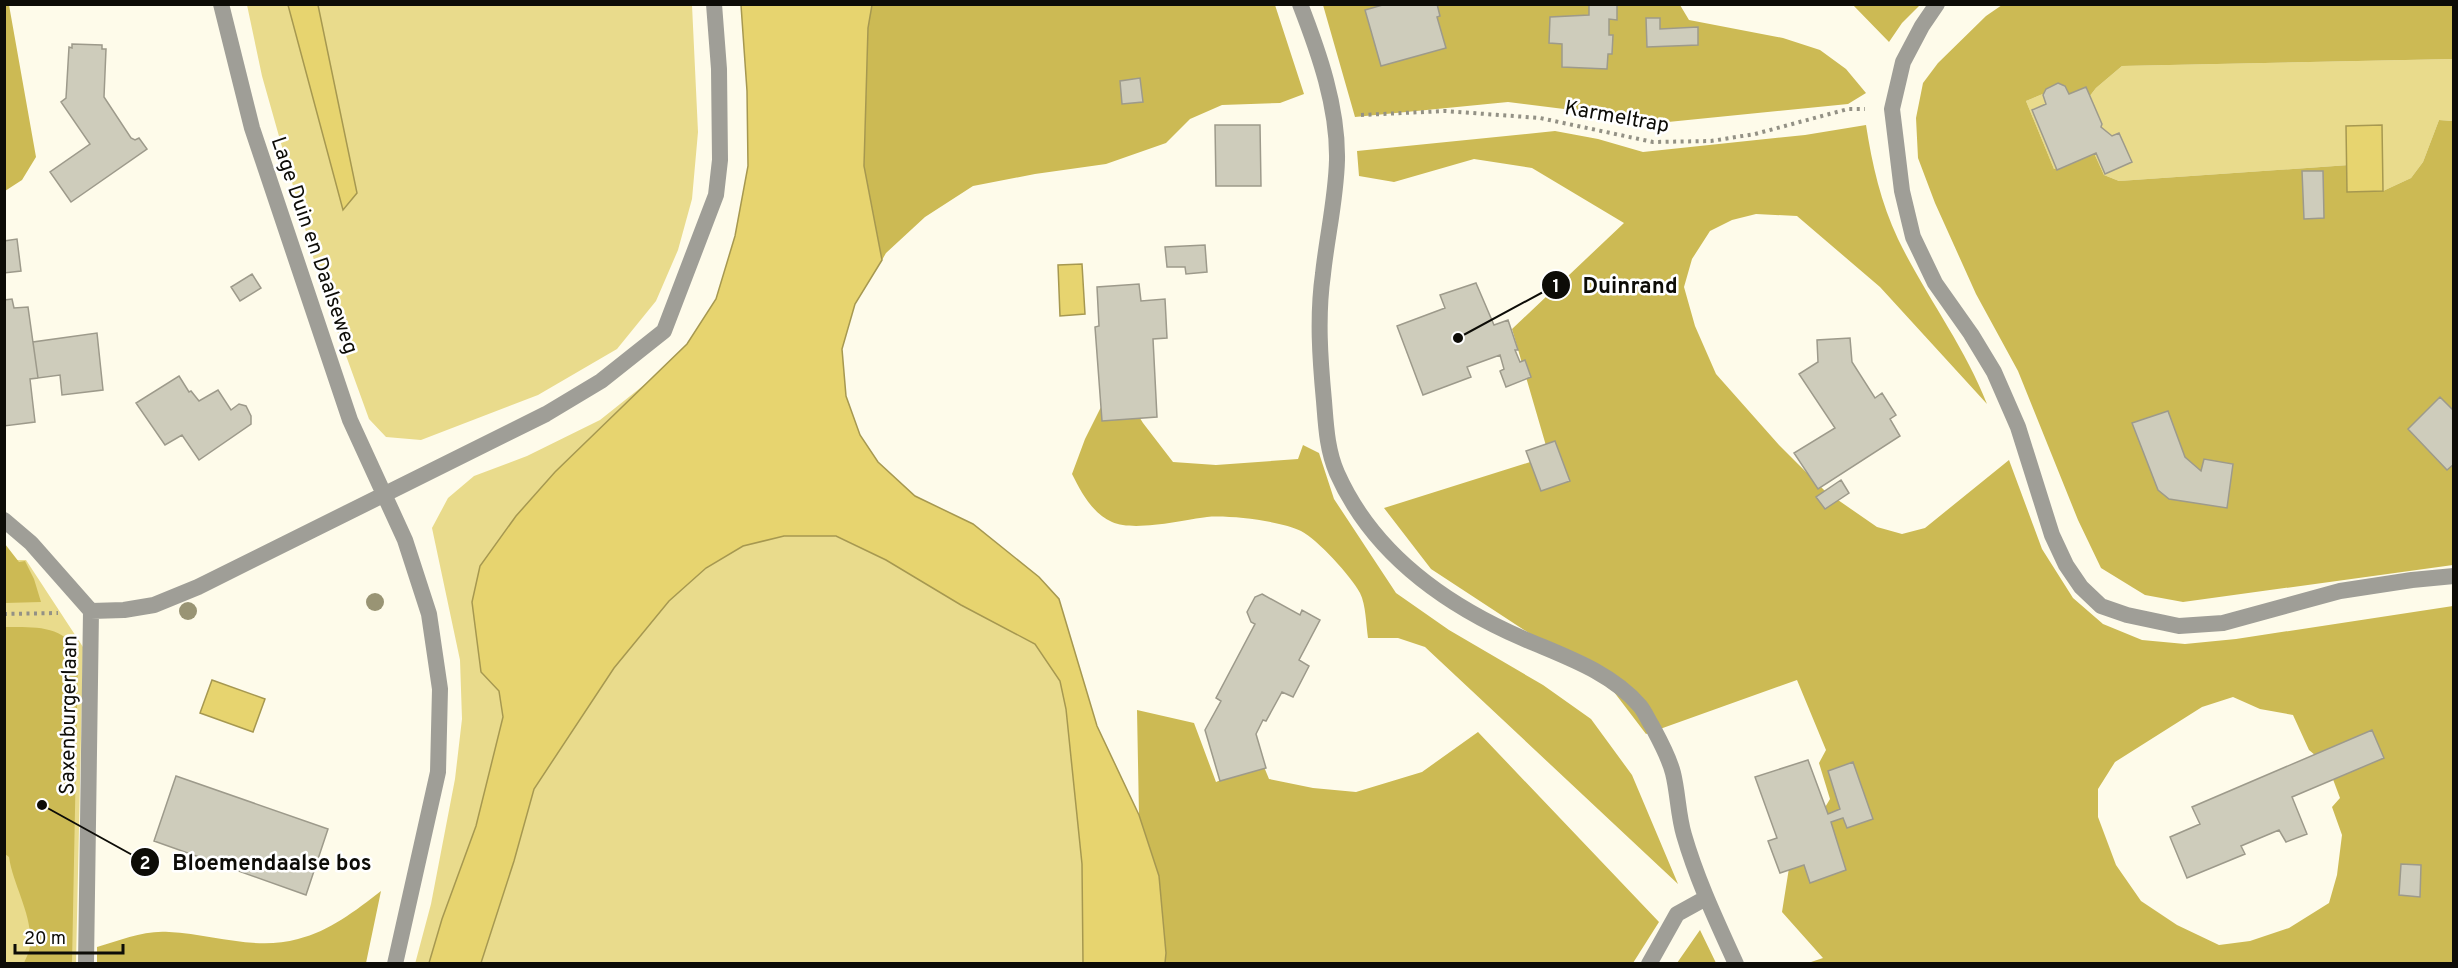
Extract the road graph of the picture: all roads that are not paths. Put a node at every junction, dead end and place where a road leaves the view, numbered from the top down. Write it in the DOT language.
graph roads {
  1 [pos="221,4"];
  2 [pos="714,4"];
  3 [pos="1300,4"];
  4 [pos="1937,4"];
  5 [pos="385,493"];
  6 [pos="4,520"];
  7 [pos="2454,576"];
  8 [pos="92,611"];
  9 [pos="1706,898"];
  10 [pos="86,963"];
  11 [pos="395,963"];
  12 [pos="1649,963"];
  13 [pos="1736,963"];
  1 -- 5 [label="street, Lage Duin en Daalseweg"];
  2 -- 5 [label="street"];
  3 -- 9 [label="street"];
  4 -- 7 [label="street"];
  5 -- 8 [label="street, Saxenburgerlaan"];
  5 -- 11 [label="street, Lage Duin en Daalseweg"];
  6 -- 8 [label="street"];
  8 -- 10 [label="street, Saxenburgerlaan"];
  9 -- 12 [label="street"];
  9 -- 13 [label="street"];
}
